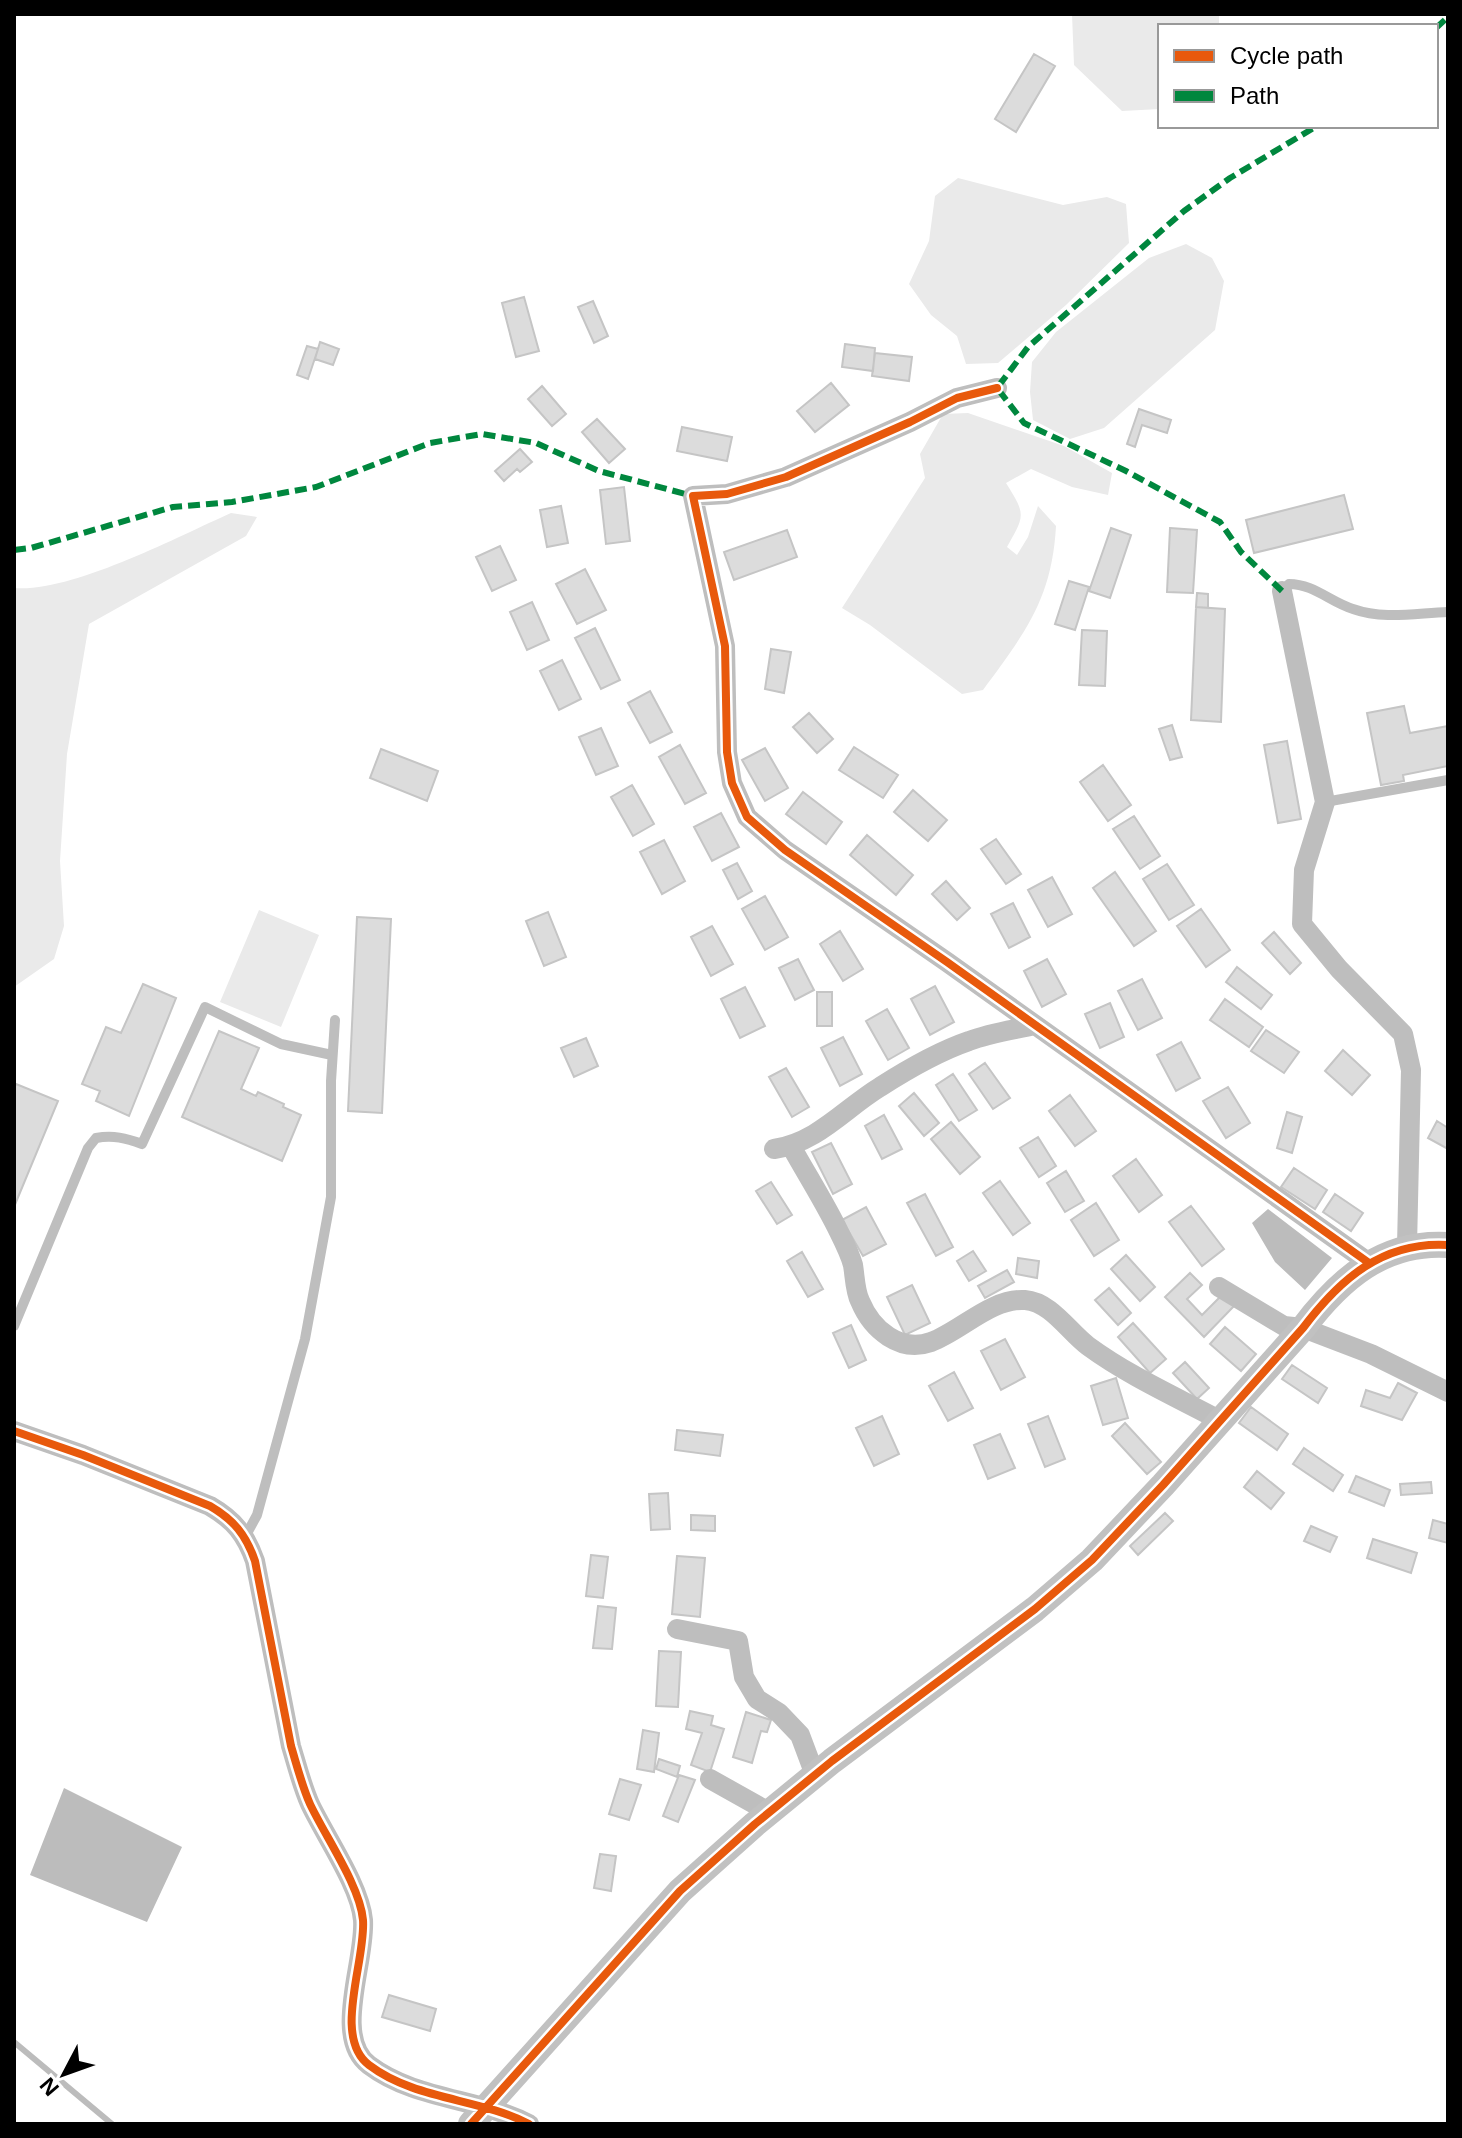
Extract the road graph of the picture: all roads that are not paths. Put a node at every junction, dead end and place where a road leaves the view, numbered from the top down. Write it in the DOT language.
graph roads {
  1 [pos="997,388"];
  2 [pos="1282,591"];
  3 [pos="1448,612"];
  4 [pos="1448,780"];
  5 [pos="1325,802"];
  6 [pos="335,1020"];
  7 [pos="1035,1025"];
  8 [pos="332,1055"];
  9 [pos="1448,1245"];
  10 [pos="1407,1246"];
  11 [pos="1369,1263"];
  12 [pos="1219,1287"];
  13 [pos="14,1326"];
  14 [pos="1303,1328"];
  15 [pos="1448,1392"];
  16 [pos="1221,1421"];
  17 [pos="14,1431"];
  18 [pos="245,1537"];
  19 [pos="677,1629"];
  20 [pos="815,1775"];
  21 [pos="710,1779"];
  22 [pos="769,1812"];
  23 [pos="478,2116"];
  24 [pos="529,2124"];
  1 -- 7 [label="street"];
  2 -- 3 [label="lane"];
  2 -- 5 [label="street"];
  4 -- 5 [label="lane"];
  5 -- 10 [label="street"];
  6 -- 8 [label="lane"];
  7 -- 11 [label="street"];
  7 -- 16 [label="street"];
  8 -- 13 [label="lane"];
  8 -- 18 [label="lane"];
  9 -- 10 [label="street"];
  10 -- 11 [label="street"];
  11 -- 14 [label="street"];
  12 -- 14 [label="street"];
  14 -- 15 [label="street"];
  14 -- 16 [label="street"];
  16 -- 20 [label="street"];
  17 -- 18 [label="street"];
  18 -- 23 [label="street"];
  19 -- 20 [label="street"];
  20 -- 22 [label="street"];
  21 -- 22 [label="street"];
  22 -- 23 [label="street"];
  23 -- 24 [label="street"];
}
